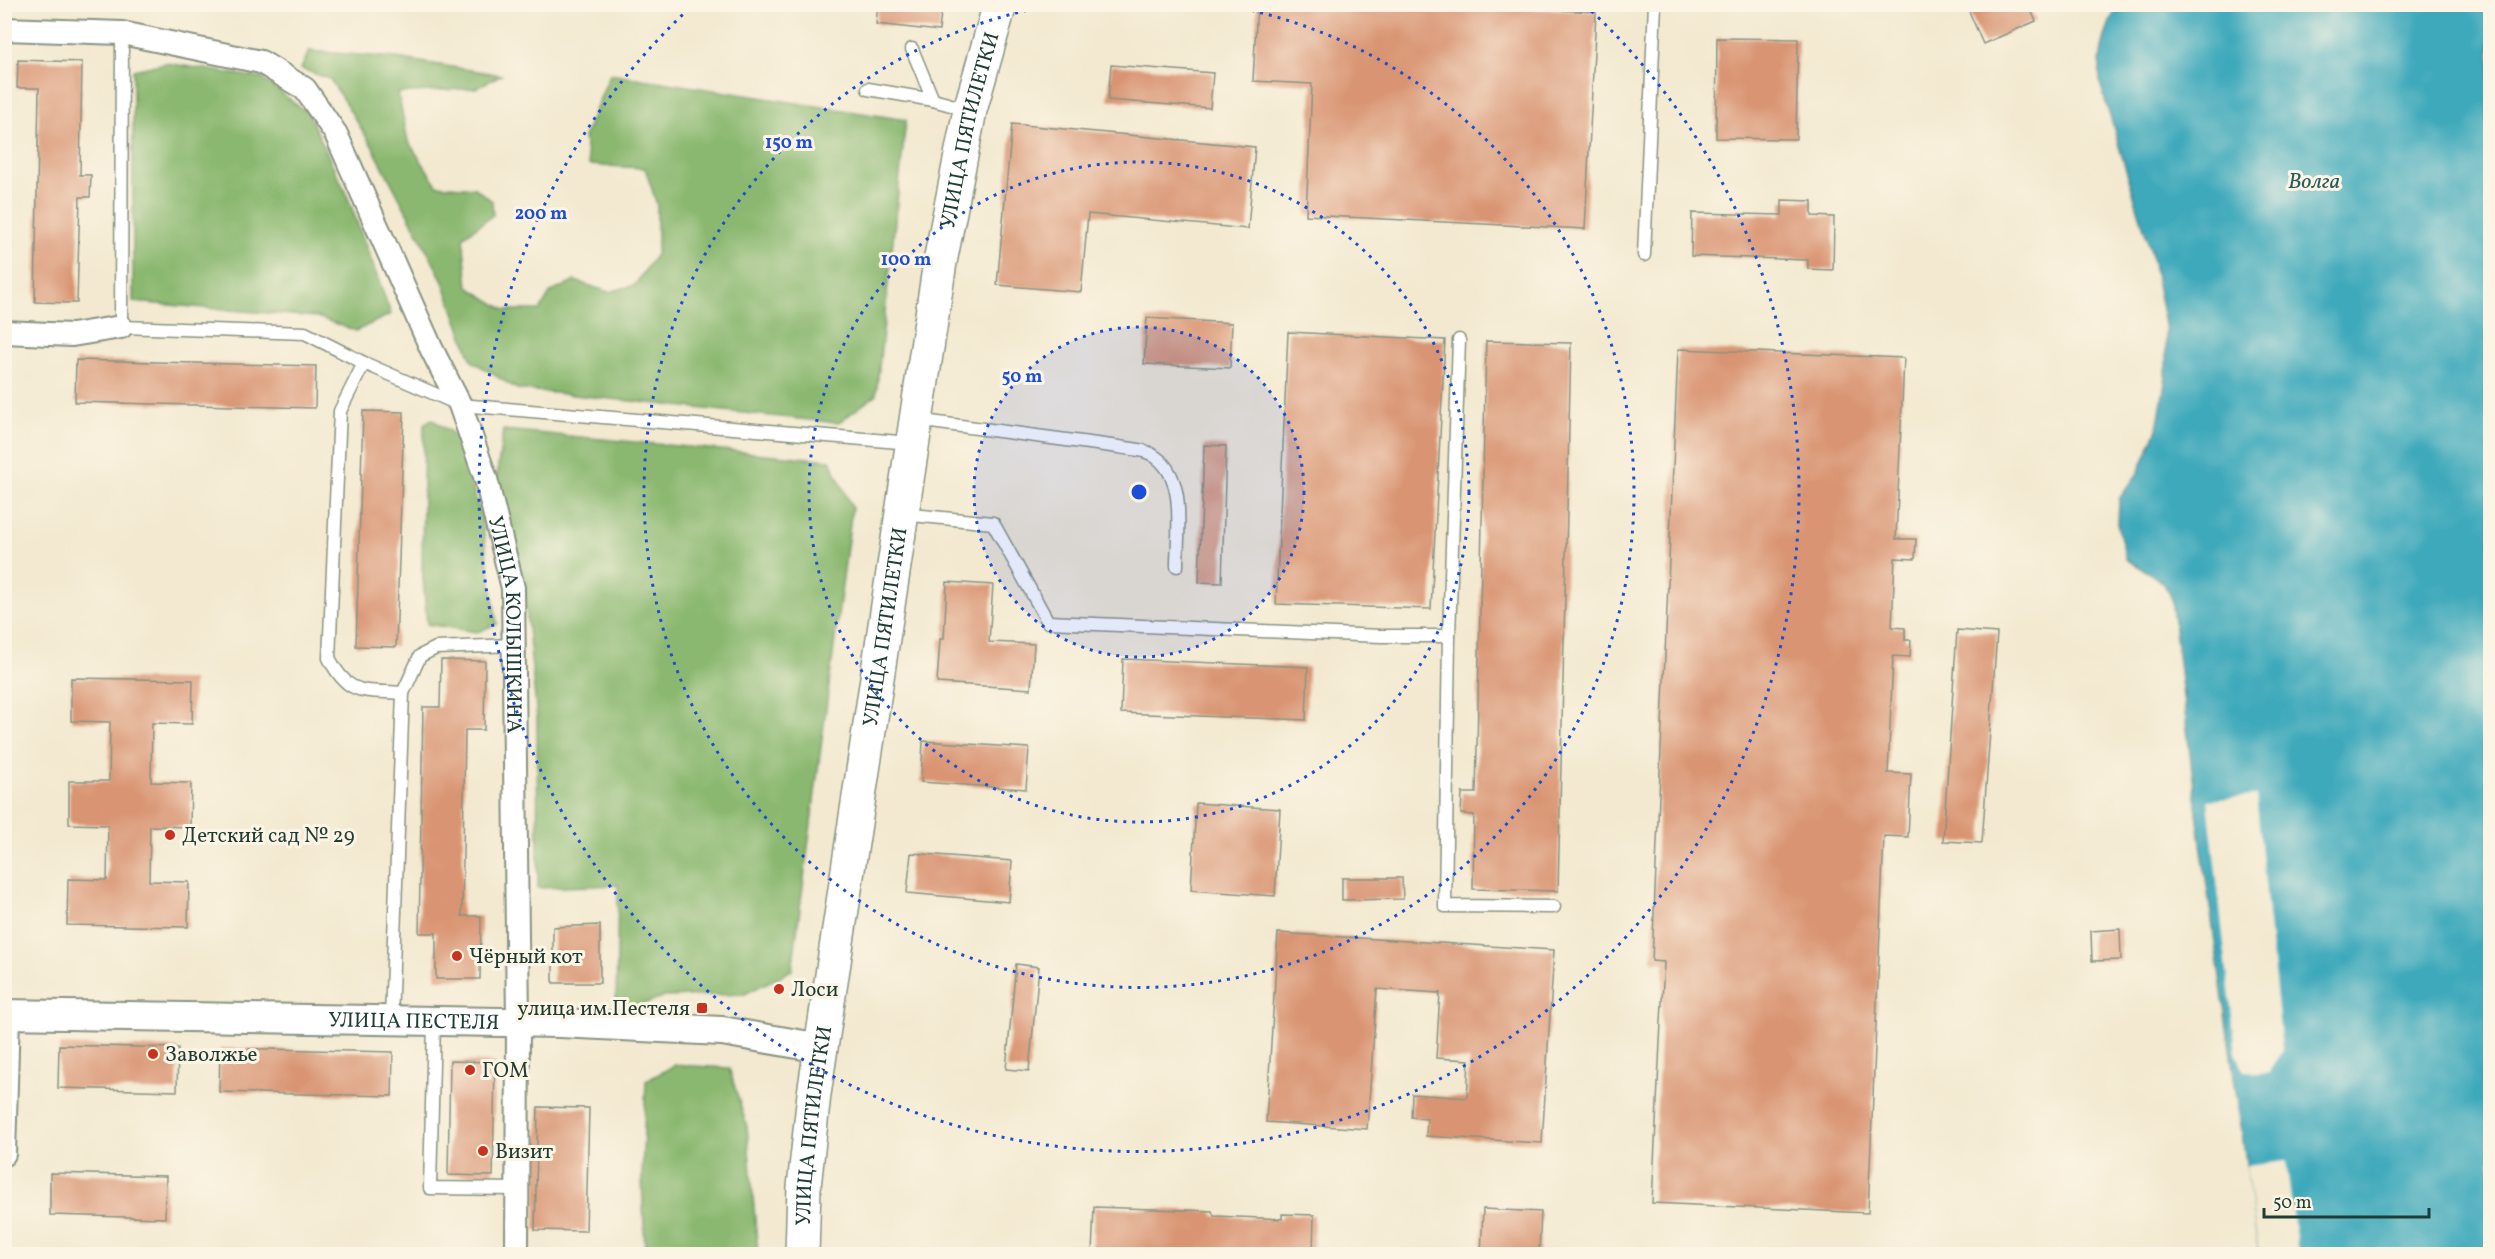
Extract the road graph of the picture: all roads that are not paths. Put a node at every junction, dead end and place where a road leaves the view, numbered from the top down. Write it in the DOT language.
graph roads {
  1 [pos="1000,4"];
  2 [pos="1655,4"];
  3 [pos="4,30"];
  4 [pos="122,33"];
  5 [pos="912,49"];
  6 [pos="868,89"];
  7 [pos="933,100"];
  8 [pos="970,110"];
  9 [pos="1644,255"];
  10 [pos="121,327"];
  11 [pos="4,332"];
  12 [pos="1459,340"];
  13 [pos="364,363"];
  14 [pos="460,405"];
  15 [pos="913,431"];
  16 [pos="901,514"];
  17 [pos="1177,566"];
  18 [pos="1449,636"];
  19 [pos="514,645"];
  20 [pos="403,693"];
  21 [pos="1554,908"];
  22 [pos="6,1014"];
  23 [pos="391,1020"];
  24 [pos="434,1021"];
  25 [pos="519,1022"];
  26 [pos="821,1048"];
  27 [pos="4,1154"];
  28 [pos="516,1189"];
  29 [pos="517,1254"];
  30 [pos="802,1254"];
  1 -- 8 [label="main road, УЛИЦА ПЯТИЛЕТКИ"];
  2 -- 9 [label="lane"];
  3 -- 4 [label="street, УЛИЦА КОЛЫШКИНА"];
  4 -- 10 [label="lane"];
  4 -- 14 [label="street, УЛИЦА КОЛЫШКИНА"];
  5 -- 7 [label="lane"];
  6 -- 7 [label="lane"];
  7 -- 8 [label="lane"];
  8 -- 15 [label="main road, УЛИЦА ПЯТИЛЕТКИ"];
  10 -- 11 [label="street"];
  10 -- 13 [label="lane"];
  12 -- 18 [label="lane"];
  13 -- 14 [label="lane"];
  13 -- 20 [label="lane"];
  14 -- 15 [label="lane"];
  14 -- 19 [label="street, УЛИЦА КОЛЫШКИНА"];
  15 -- 16 [label="main road, УЛИЦА ПЯТИЛЕТКИ"];
  15 -- 17 [label="lane"];
  16 -- 18 [label="lane"];
  16 -- 26 [label="main road, УЛИЦА ПЯТИЛЕТКИ"];
  18 -- 21 [label="lane"];
  19 -- 20 [label="lane"];
  19 -- 25 [label="street, УЛИЦА КОЛЫШКИНА"];
  20 -- 23 [label="lane"];
  22 -- 23 [label="street, УЛИЦА ПЕСТЕЛЯ"];
  22 -- 27 [label="street"];
  23 -- 24 [label="street, УЛИЦА ПЕСТЕЛЯ"];
  24 -- 25 [label="street, УЛИЦА ПЕСТЕЛЯ"];
  24 -- 28 [label="lane"];
  25 -- 26 [label="street, УЛИЦА ПЕСТЕЛЯ"];
  25 -- 28 [label="street, УЛИЦА КОЛЫШКИНА"];
  26 -- 30 [label="main road, УЛИЦА ПЯТИЛЕТКИ"];
  28 -- 29 [label="street, УЛИЦА КОЛЫШКИНА"];
}
